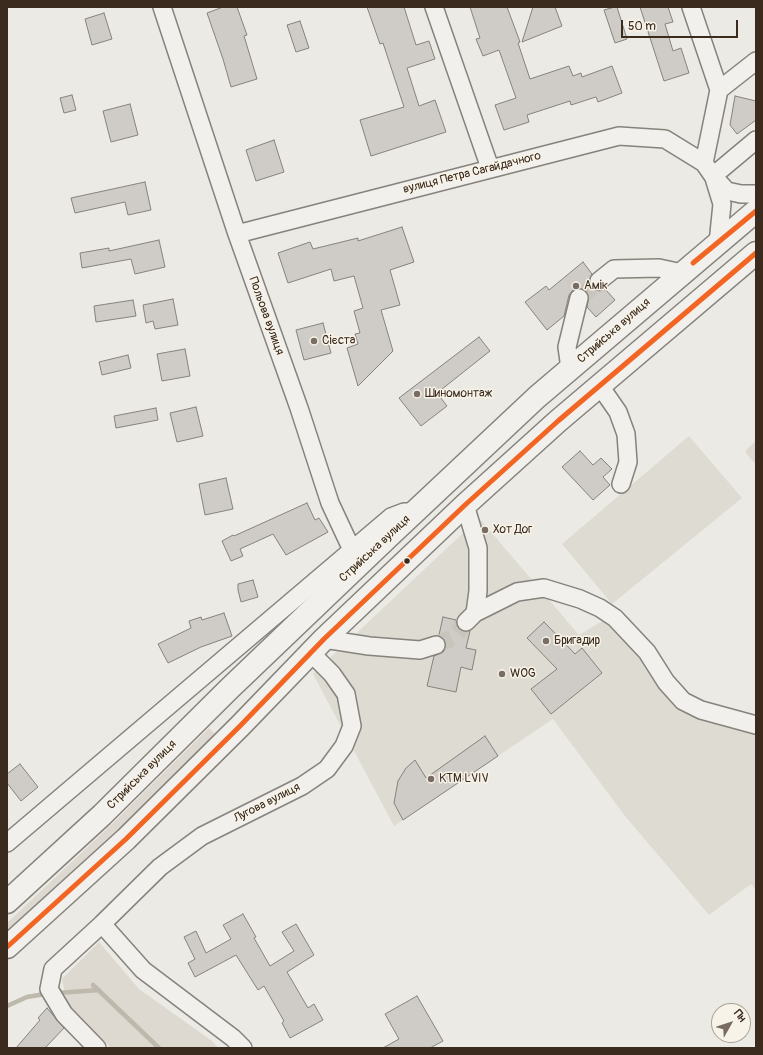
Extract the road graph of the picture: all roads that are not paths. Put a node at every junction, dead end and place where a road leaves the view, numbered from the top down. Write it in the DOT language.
graph roads {
  1 [pos="162,7"];
  2 [pos="434,7"];
  3 [pos="691,7"];
  4 [pos="756,61"];
  5 [pos="720,90"];
  6 [pos="756,140"];
  7 [pos="490,168"];
  8 [pos="709,169"];
  9 [pos="756,194"];
  10 [pos="756,211"];
  11 [pos="236,234"];
  12 [pos="718,243"];
  13 [pos="756,253"];
  14 [pos="682,273"];
  15 [pos="599,281"];
  16 [pos="579,298"];
  17 [pos="570,368"];
  18 [pos="600,386"];
  19 [pos="621,484"];
  20 [pos="465,505"];
  21 [pos="415,512"];
  22 [pos="352,550"];
  23 [pos="436,645"];
  24 [pos="318,646"];
  25 [pos="756,725"];
  26 [pos="7,843"];
  27 [pos="7,902"];
  28 [pos="102,924"];
  29 [pos="7,946"];
  30 [pos="97,1048"];
  31 [pos="243,1048"];
  1 -- 11 [label="street, Польова вулиця"];
  2 -- 7 [label="street"];
  3 -- 5 [label="street"];
  4 -- 5 [label="street"];
  5 -- 8 [label="street"];
  6 -- 8 [label="street"];
  7 -- 8 [label="street, вулиця Петра Сагайдачного"];
  7 -- 11 [label="street, вулиця Петра Сагайдачного"];
  8 -- 9 [label="street, вулиця Петра Сагайдачного"];
  8 -- 12 [label="street"];
  10 -- 12 [label="highway, Стрийська вулиця"];
  11 -- 22 [label="street, Польова вулиця"];
  12 -- 14 [label="highway, Стрийська вулиця"];
  13 -- 18 [label="highway"];
  14 -- 15 [label="street"];
  14 -- 17 [label="highway, Стрийська вулиця"];
  16 -- 17 [label="street"];
  17 -- 21 [label="highway, Стрийська вулиця"];
  18 -- 19 [label="street"];
  18 -- 20 [label="highway"];
  20 -- 24 [label="highway"];
  20 -- 25 [label="street"];
  21 -- 22 [label="street"];
  21 -- 27 [label="highway, Стрийська вулиця"];
  22 -- 26 [label="street"];
  23 -- 24 [label="street"];
  24 -- 28 [label="street, Лугова вулиця"];
  24 -- 29 [label="highway"];
  28 -- 30 [label="street, Лугова вулиця"];
  28 -- 31 [label="street"];
}
